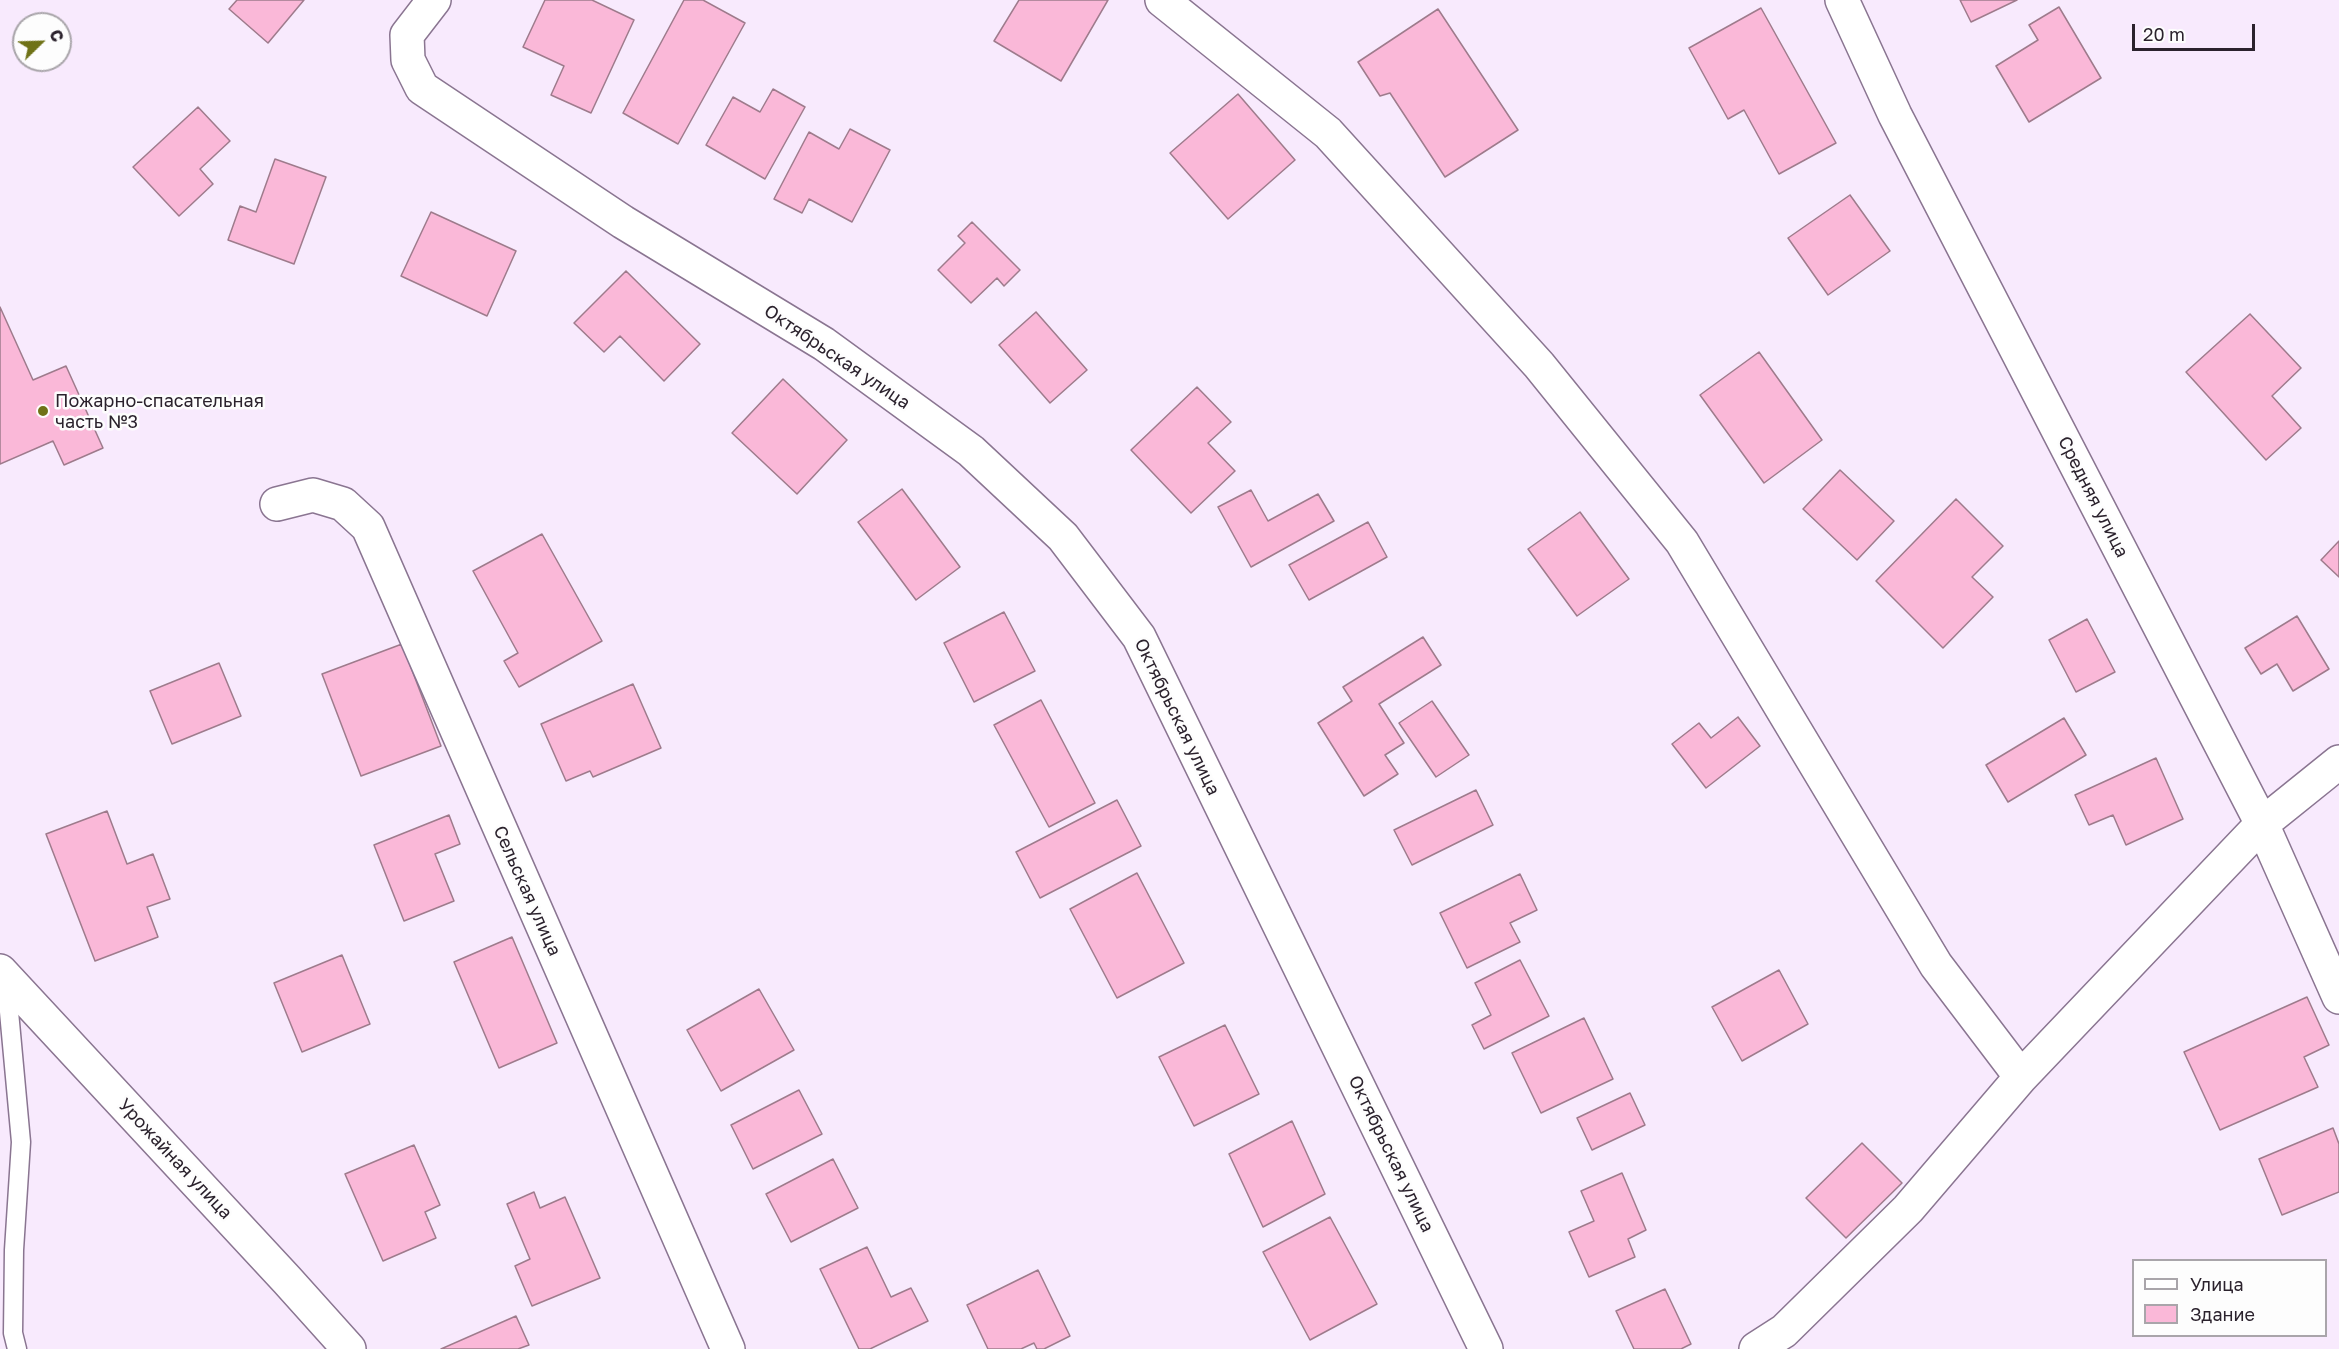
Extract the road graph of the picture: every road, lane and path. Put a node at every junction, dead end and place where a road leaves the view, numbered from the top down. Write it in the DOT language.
graph roads {
  1 [pos="434,0"];
  2 [pos="1162,0"];
  3 [pos="1842,0"];
  4 [pos="277,504"];
  5 [pos="2339,762"];
  6 [pos="2262,824"];
  7 [pos="3,974"];
  8 [pos="2339,997"];
  9 [pos="2021,1077"];
  10 [pos="17,1349"];
  11 [pos="349,1349"];
  12 [pos="728,1349"];
  13 [pos="1486,1349"];
  14 [pos="1756,1349"];
  1 -- 13 [label="street, Октябрьская улица"];
  2 -- 9 [label="street"];
  3 -- 6 [label="street, Средняя улица"];
  4 -- 12 [label="street, Сельская улица"];
  5 -- 6 [label="street"];
  6 -- 8 [label="street, Средняя улица"];
  6 -- 9 [label="street"];
  7 -- 10 [label="lane"];
  7 -- 11 [label="street, Урожайная улица"];
  9 -- 14 [label="street"];
}
